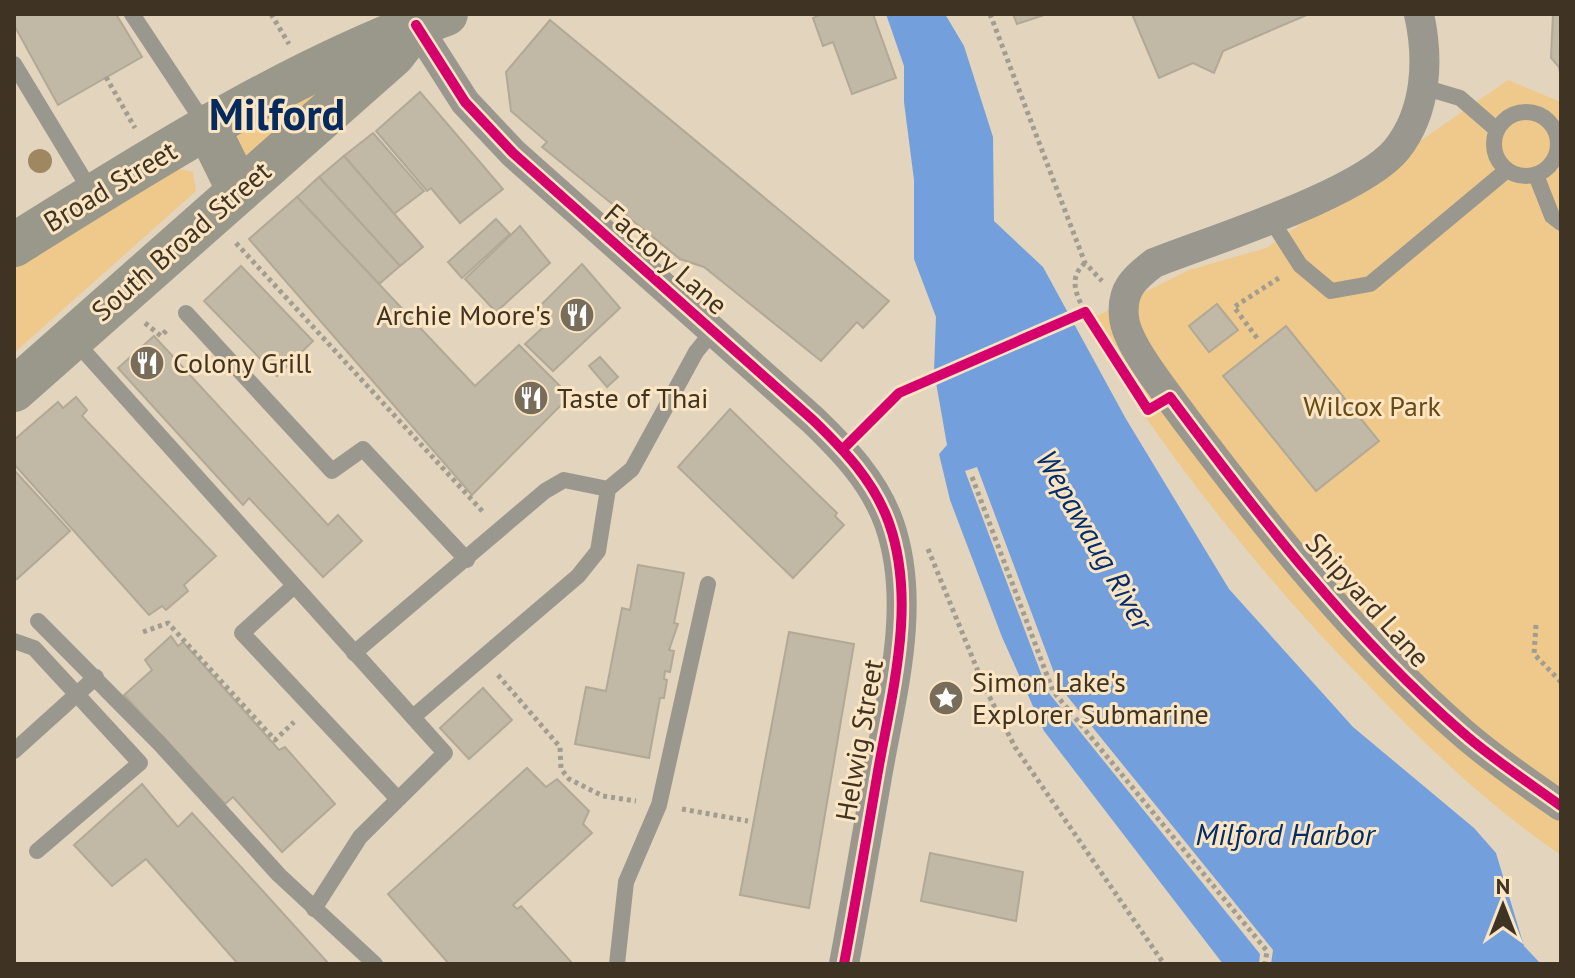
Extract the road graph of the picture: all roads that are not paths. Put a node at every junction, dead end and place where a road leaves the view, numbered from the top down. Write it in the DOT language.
graph roads {
  1 [pos="132,14"];
  2 [pos="1419,14"];
  3 [pos="424,18"];
  4 [pos="14,64"];
  5 [pos="1423,87"];
  6 [pos="207,126"];
  7 [pos="1497,130"];
  8 [pos="1560,148"];
  9 [pos="1507,170"];
  10 [pos="1536,175"];
  11 [pos="239,191"];
  12 [pos="93,196"];
  13 [pos="1270,218"];
  14 [pos="1561,223"];
  15 [pos="14,245"];
  16 [pos="186,313"];
  17 [pos="713,331"];
  18 [pos="72,338"];
  19 [pos="14,390"];
  20 [pos="608,489"];
  21 [pos="889,524"];
  22 [pos="467,560"];
  23 [pos="708,584"];
  24 [pos="294,586"];
  25 [pos="38,621"];
  26 [pos="14,641"];
  27 [pos="354,653"];
  28 [pos="96,677"];
  29 [pos="78,695"];
  30 [pos="413,717"];
  31 [pos="160,744"];
  32 [pos="14,751"];
  33 [pos="140,763"];
  34 [pos="397,798"];
  35 [pos="1561,806"];
  36 [pos="37,851"];
  37 [pos="314,909"];
  38 [pos="375,964"];
  39 [pos="617,964"];
  40 [pos="844,964"];
  1 -- 6 [label="lane"];
  2 -- 5 [label="street"];
  3 -- 6 [label="main road, Broad Street"];
  3 -- 11 [label="main road, South Broad Street"];
  3 -- 17 [label="street, Factory Lane"];
  4 -- 12 [label="lane"];
  5 -- 7 [label="lane"];
  5 -- 13 [label="street"];
  6 -- 11 [label="main road, Broad Street"];
  6 -- 12 [label="main road, Broad Street"];
  7 -- 8 [label="lane"];
  7 -- 9 [label="lane"];
  8 -- 10 [label="lane"];
  9 -- 10 [label="lane"];
  9 -- 13 [label="lane"];
  10 -- 14 [label="lane"];
  11 -- 18 [label="main road, South Broad Street"];
  12 -- 15 [label="main road, Broad Street"];
  13 -- 35 [label="street, Shipyard Lane"];
  16 -- 22 [label="lane"];
  17 -- 20 [label="lane"];
  17 -- 21 [label="street, Factory Lane"];
  18 -- 19 [label="main road, South Broad Street"];
  18 -- 24 [label="lane"];
  20 -- 22 [label="lane"];
  20 -- 30 [label="lane"];
  21 -- 40 [label="street, Helwig Street"];
  22 -- 27 [label="lane"];
  23 -- 39 [label="lane"];
  24 -- 27 [label="lane"];
  24 -- 34 [label="lane"];
  25 -- 28 [label="lane"];
  26 -- 29 [label="lane"];
  27 -- 30 [label="lane"];
  28 -- 29 [label="lane"];
  28 -- 31 [label="lane"];
  29 -- 32 [label="lane"];
  29 -- 33 [label="lane"];
  30 -- 34 [label="lane"];
  31 -- 33 [label="lane"];
  31 -- 37 [label="lane"];
  33 -- 36 [label="lane"];
  34 -- 37 [label="lane"];
  37 -- 38 [label="lane"];
}
